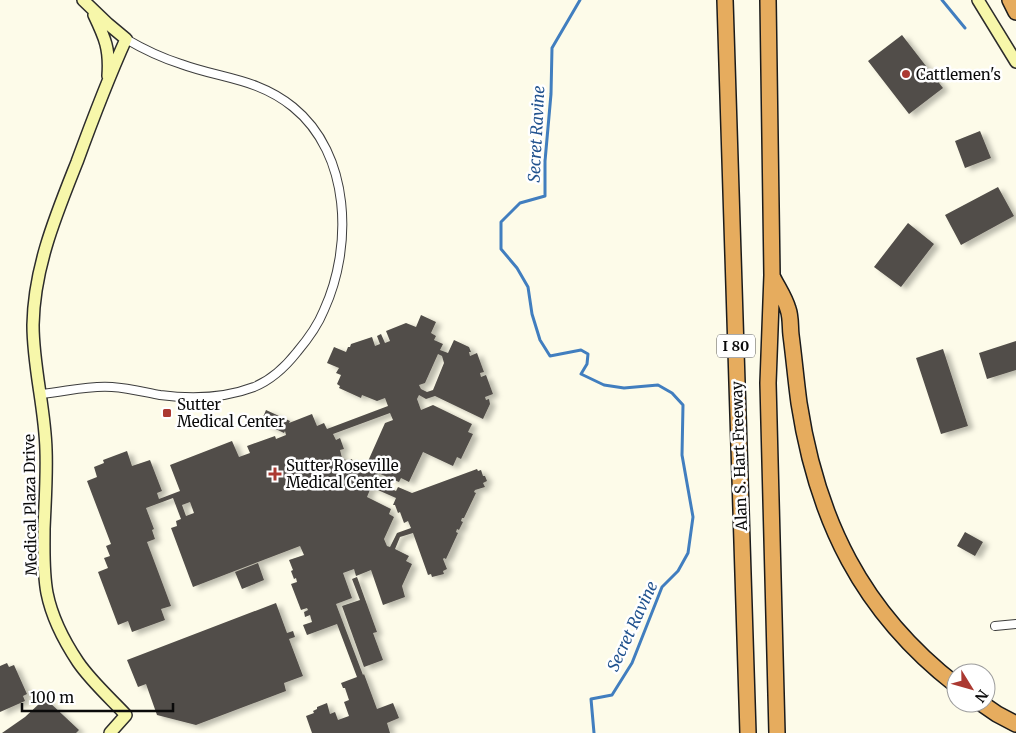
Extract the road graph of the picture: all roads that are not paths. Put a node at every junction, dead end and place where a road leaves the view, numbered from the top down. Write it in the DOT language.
graph roads {
  1 [pos="725,0"];
  2 [pos="768,0"];
  3 [pos="978,0"];
  4 [pos="1010,0"];
  5 [pos="86,3"];
  6 [pos="1016,12"];
  7 [pos="126,39"];
  8 [pos="1016,62"];
  9 [pos="107,85"];
  10 [pos="772,275"];
  11 [pos="40,394"];
  12 [pos="1016,624"];
  13 [pos="995,626"];
  14 [pos="946,678"];
  15 [pos="996,713"];
  16 [pos="1016,724"];
  17 [pos="110,733"];
  18 [pos="748,733"];
  19 [pos="777,733"];
  1 -- 18 [label="highway, Alan S. Hart Freeway / I 80"];
  2 -- 10 [label="highway, Alan S. Hart Freeway / I 80"];
  3 -- 8 [label="street"];
  4 -- 6 [label="highway"];
  5 -- 7 [label="street"];
  5 -- 9 [label="street"];
  7 -- 9 [label="street, Medical Plaza Drive"];
  7 -- 11 [label="street"];
  9 -- 11 [label="street, Medical Plaza Drive"];
  10 -- 14 [label="highway"];
  10 -- 19 [label="highway, Alan S. Hart Freeway / I 80"];
  11 -- 17 [label="street, Medical Plaza Drive"];
  12 -- 13 [label="street"];
  15 -- 16 [label="highway"];
}
